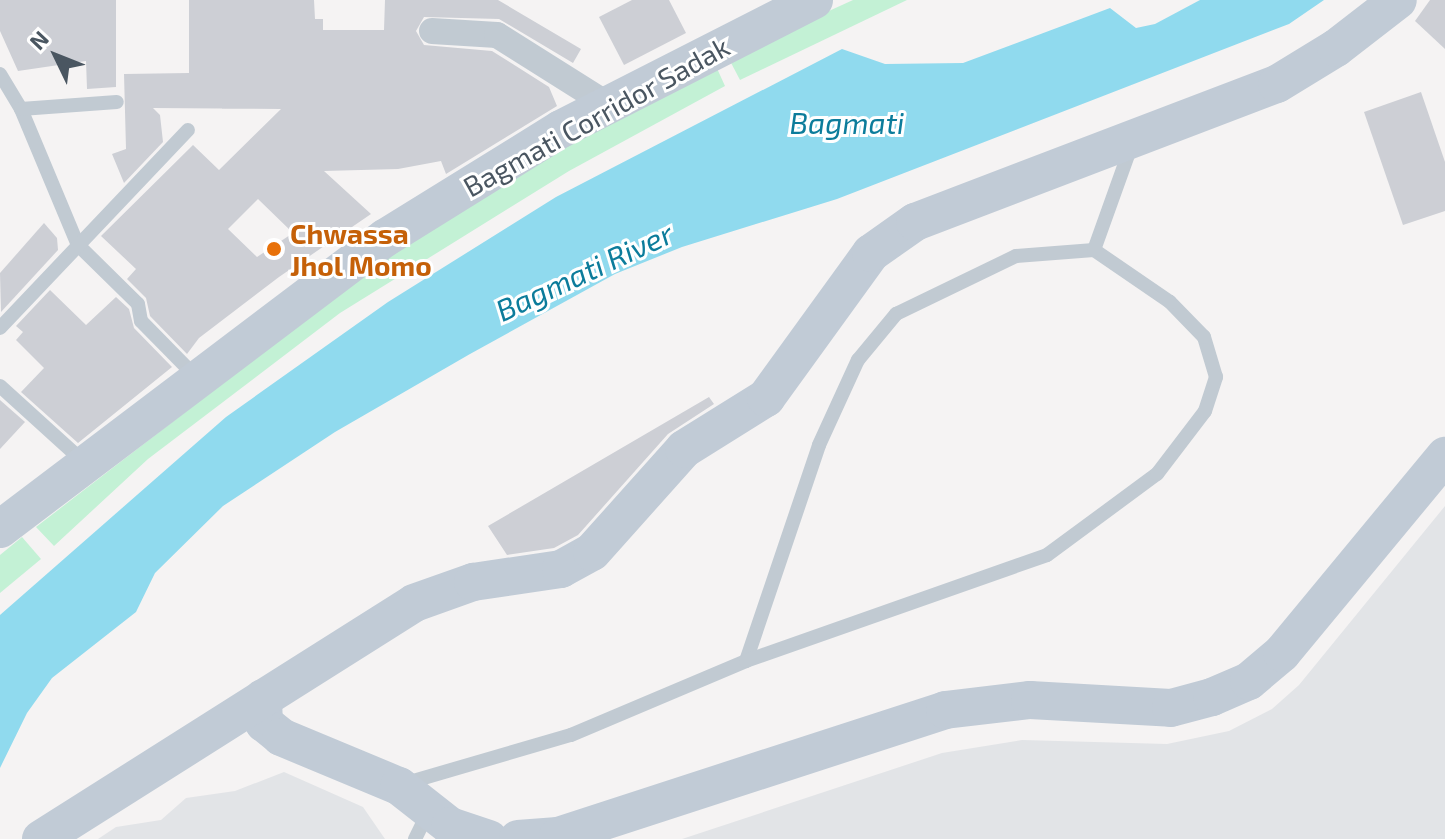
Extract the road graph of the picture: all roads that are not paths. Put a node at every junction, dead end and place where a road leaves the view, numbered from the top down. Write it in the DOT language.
graph roads {
  1 [pos="1398,0"];
  2 [pos="792,5"];
  3 [pos="432,31"];
  4 [pos="2,87"];
  5 [pos="117,102"];
  6 [pos="608,105"];
  7 [pos="21,109"];
  8 [pos="188,130"];
  9 [pos="1133,142"];
  10 [pos="78,245"];
  11 [pos="1094,250"];
  12 [pos="0,328"];
  13 [pos="196,377"];
  14 [pos="0,386"];
  15 [pos="1445,456"];
  16 [pos="85,463"];
  17 [pos="0,529"];
  18 [pos="746,661"];
  19 [pos="263,698"];
  20 [pos="399,786"];
  21 [pos="422,824"];
  22 [pos="41,839"];
  23 [pos="489,839"];
  24 [pos="518,839"];
  1 -- 9 [label="main road"];
  2 -- 6 [label="main road, Bagmati Corridor Sadak"];
  3 -- 6 [label="street"];
  4 -- 7 [label="lane"];
  5 -- 7 [label="lane"];
  6 -- 13 [label="main road, Bagmati Corridor Sadak"];
  7 -- 10 [label="lane"];
  8 -- 10 [label="lane"];
  9 -- 11 [label="lane"];
  9 -- 19 [label="main road"];
  10 -- 12 [label="lane"];
  10 -- 13 [label="lane"];
  11 -- 18 [label="lane"];
  11 -- 18 [label="lane"];
  13 -- 16 [label="main road, Bagmati Corridor Sadak"];
  14 -- 16 [label="lane"];
  15 -- 24 [label="main road"];
  16 -- 17 [label="main road, Bagmati Corridor Sadak"];
  18 -- 20 [label="lane"];
  19 -- 20 [label="main road"];
  19 -- 22 [label="main road"];
  20 -- 21 [label="main road"];
  21 -- 23 [label="main road"];
}
